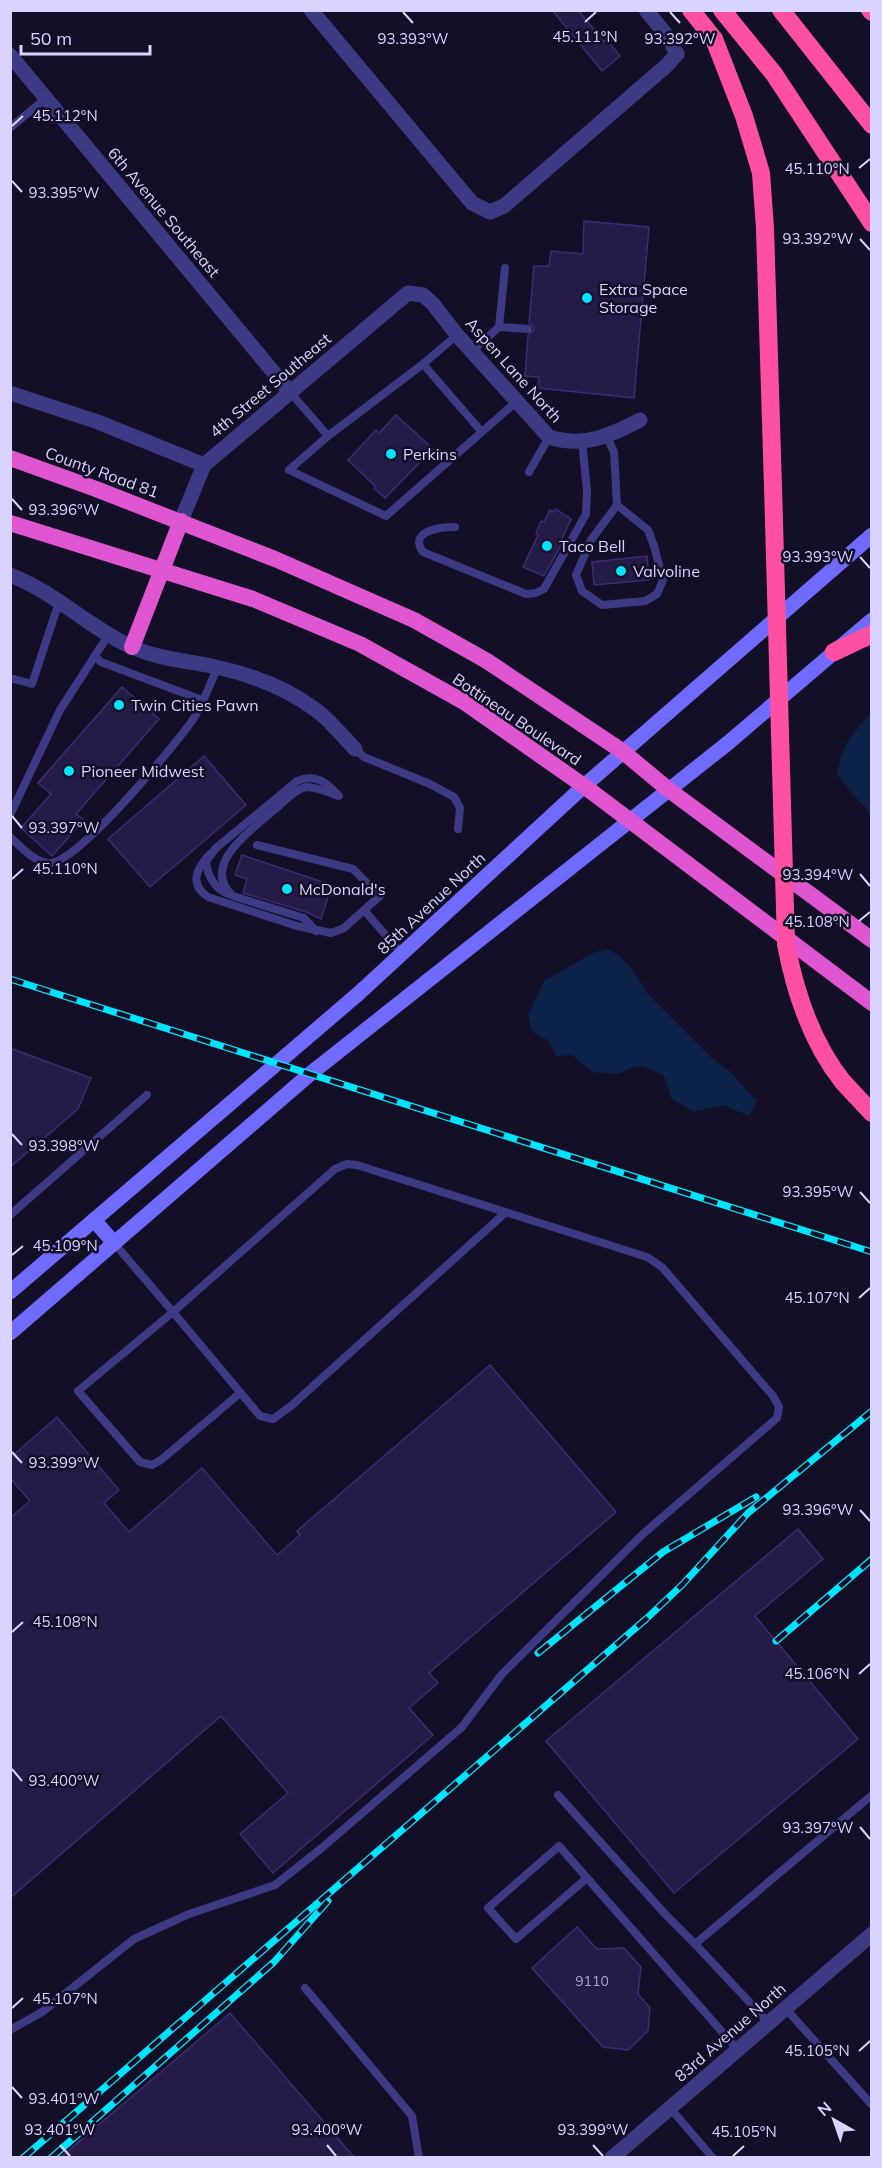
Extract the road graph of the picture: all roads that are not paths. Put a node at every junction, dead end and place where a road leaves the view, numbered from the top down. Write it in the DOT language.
graph roads {
  1 [pos="312,10"];
  2 [pos="646,10"];
  3 [pos="691,10"];
  4 [pos="722,10"];
  5 [pos="781,10"];
  6 [pos="10,55"];
  7 [pos="47,98"];
  8 [pos="872,125"];
  9 [pos="10,128"];
  10 [pos="872,223"];
  11 [pos="505,268"];
  12 [pos="408,293"];
  13 [pos="499,327"];
  14 [pos="528,329"];
  15 [pos="457,335"];
  16 [pos="472,351"];
  17 [pos="423,364"];
  18 [pos="290,392"];
  19 [pos="10,393"];
  20 [pos="516,402"];
  21 [pos="640,420"];
  22 [pos="482,431"];
  23 [pos="328,436"];
  24 [pos="549,436"];
  25 [pos="608,437"];
  26 [pos="582,441"];
  27 [pos="10,458"];
  28 [pos="204,465"];
  29 [pos="529,472"];
  30 [pos="617,505"];
  31 [pos="180,521"];
  32 [pos="10,523"];
  33 [pos="455,527"];
  34 [pos="872,535"];
  35 [pos="162,570"];
  36 [pos="10,575"];
  37 [pos="59,601"];
  38 [pos="872,620"];
  39 [pos="109,634"];
  40 [pos="872,634"];
  41 [pos="132,648"];
  42 [pos="834,652"];
  43 [pos="95,656"];
  44 [pos="218,668"];
  45 [pos="10,678"];
  46 [pos="202,700"];
  47 [pos="355,749"];
  48 [pos="622,751"];
  49 [pos="584,786"];
  50 [pos="669,790"];
  51 [pos="10,814"];
  52 [pos="630,822"];
  53 [pos="458,829"];
  54 [pos="10,837"];
  55 [pos="257,845"];
  56 [pos="210,854"];
  57 [pos="233,896"];
  58 [pos="364,910"];
  59 [pos="316,931"];
  60 [pos="872,940"];
  61 [pos="402,954"];
  62 [pos="872,1003"];
  63 [pos="147,1095"];
  64 [pos="872,1113"];
  65 [pos="505,1212"];
  66 [pos="10,1215"];
  67 [pos="94,1220"];
  68 [pos="114,1243"];
  69 [pos="10,1292"];
  70 [pos="173,1312"];
  71 [pos="13,1327"];
  72 [pos="240,1393"];
  73 [pos="558,1795"];
  74 [pos="872,1795"];
  75 [pos="587,1878"];
  76 [pos="872,1934"];
  77 [pos="695,1944"];
  78 [pos="305,1988"];
  79 [pos="786,2009"];
  80 [pos="769,2023"];
  81 [pos="10,2030"];
  82 [pos="738,2050"];
  83 [pos="872,2105"];
  84 [pos="670,2108"];
  85 [pos="419,2157"];
  86 [pos="612,2157"];
  87 [pos="713,2157"];
  1 -- 2 [label="street"];
  3 -- 64 [label="highway, bridge"];
  4 -- 10 [label="highway"];
  5 -- 8 [label="highway"];
  6 -- 7 [label="street, 6th Avenue Southeast"];
  7 -- 9 [label="lane"];
  7 -- 18 [label="street, 6th Avenue Southeast"];
  11 -- 13 [label="lane"];
  12 -- 15 [label="street, Aspen Lane North"];
  12 -- 18 [label="street, 4th Street Southeast"];
  13 -- 14 [label="lane"];
  13 -- 16 [label="lane"];
  15 -- 16 [label="street, Aspen Lane North"];
  15 -- 17 [label="lane"];
  16 -- 20 [label="street, Aspen Lane North"];
  17 -- 22 [label="lane"];
  17 -- 23 [label="lane"];
  18 -- 23 [label="lane"];
  18 -- 28 [label="street, 4th Street Southeast"];
  19 -- 28 [label="street"];
  20 -- 22 [label="lane"];
  20 -- 24 [label="street, Aspen Lane North"];
  21 -- 25 [label="street, Aspen Lane North"];
  22 -- 23 [label="lane"];
  24 -- 26 [label="street, Aspen Lane North"];
  24 -- 29 [label="lane"];
  25 -- 26 [label="street, Aspen Lane North"];
  25 -- 30 [label="lane"];
  26 -- 33 [label="lane"];
  27 -- 31 [label="highway, County Road 81"];
  28 -- 31 [label="street, 4th Street Southeast"];
  30 -- 30 [label="lane"];
  31 -- 35 [label="highway"];
  31 -- 48 [label="highway, Bottineau Boulevard"];
  32 -- 35 [label="highway, Bottineau Boulevard"];
  34 -- 48 [label="main road, 85th Avenue North"];
  35 -- 41 [label="highway"];
  35 -- 49 [label="highway, Bottineau Boulevard"];
  36 -- 37 [label="street"];
  37 -- 39 [label="street"];
  37 -- 45 [label="lane"];
  38 -- 42 [label="main road"];
  39 -- 41 [label="street"];
  39 -- 43 [label="lane"];
  40 -- 42 [label="highway"];
  41 -- 44 [label="street"];
  42 -- 50 [label="main road"];
  43 -- 46 [label="lane"];
  43 -- 51 [label="lane"];
  44 -- 46 [label="lane"];
  44 -- 47 [label="street"];
  46 -- 54 [label="lane"];
  47 -- 53 [label="lane"];
  48 -- 49 [label="main road, 85th Avenue North"];
  48 -- 50 [label="highway, Bottineau Boulevard"];
  49 -- 52 [label="highway, Bottineau Boulevard"];
  49 -- 61 [label="main road, 85th Avenue North"];
  50 -- 52 [label="main road"];
  50 -- 60 [label="highway, Bottineau Boulevard"];
  52 -- 62 [label="highway, Bottineau Boulevard"];
  52 -- 68 [label="main road"];
  55 -- 58 [label="lane"];
  56 -- 57 [label="lane"];
  56 -- 57 [label="lane"];
  56 -- 59 [label="lane"];
  57 -- 59 [label="lane"];
  58 -- 59 [label="lane"];
  58 -- 61 [label="lane"];
  61 -- 67 [label="main road, 85th Avenue North"];
  63 -- 66 [label="lane"];
  65 -- 70 [label="lane"];
  65 -- 72 [label="lane"];
  65 -- 81 [label="lane"];
  67 -- 68 [label="main road"];
  67 -- 69 [label="main road, 85th Avenue North"];
  68 -- 70 [label="lane"];
  68 -- 71 [label="main road"];
  70 -- 72 [label="lane"];
  70 -- 72 [label="lane"];
  73 -- 77 [label="lane"];
  74 -- 77 [label="lane"];
  75 -- 75 [label="lane"];
  75 -- 82 [label="lane"];
  76 -- 79 [label="street, 83rd Avenue North"];
  77 -- 80 [label="lane"];
  78 -- 85 [label="lane"];
  79 -- 80 [label="street, 83rd Avenue North"];
  79 -- 83 [label="lane"];
  80 -- 82 [label="street, 83rd Avenue North"];
  82 -- 84 [label="street, 83rd Avenue North"];
  84 -- 86 [label="street, 83rd Avenue North"];
  84 -- 87 [label="lane"];
}
